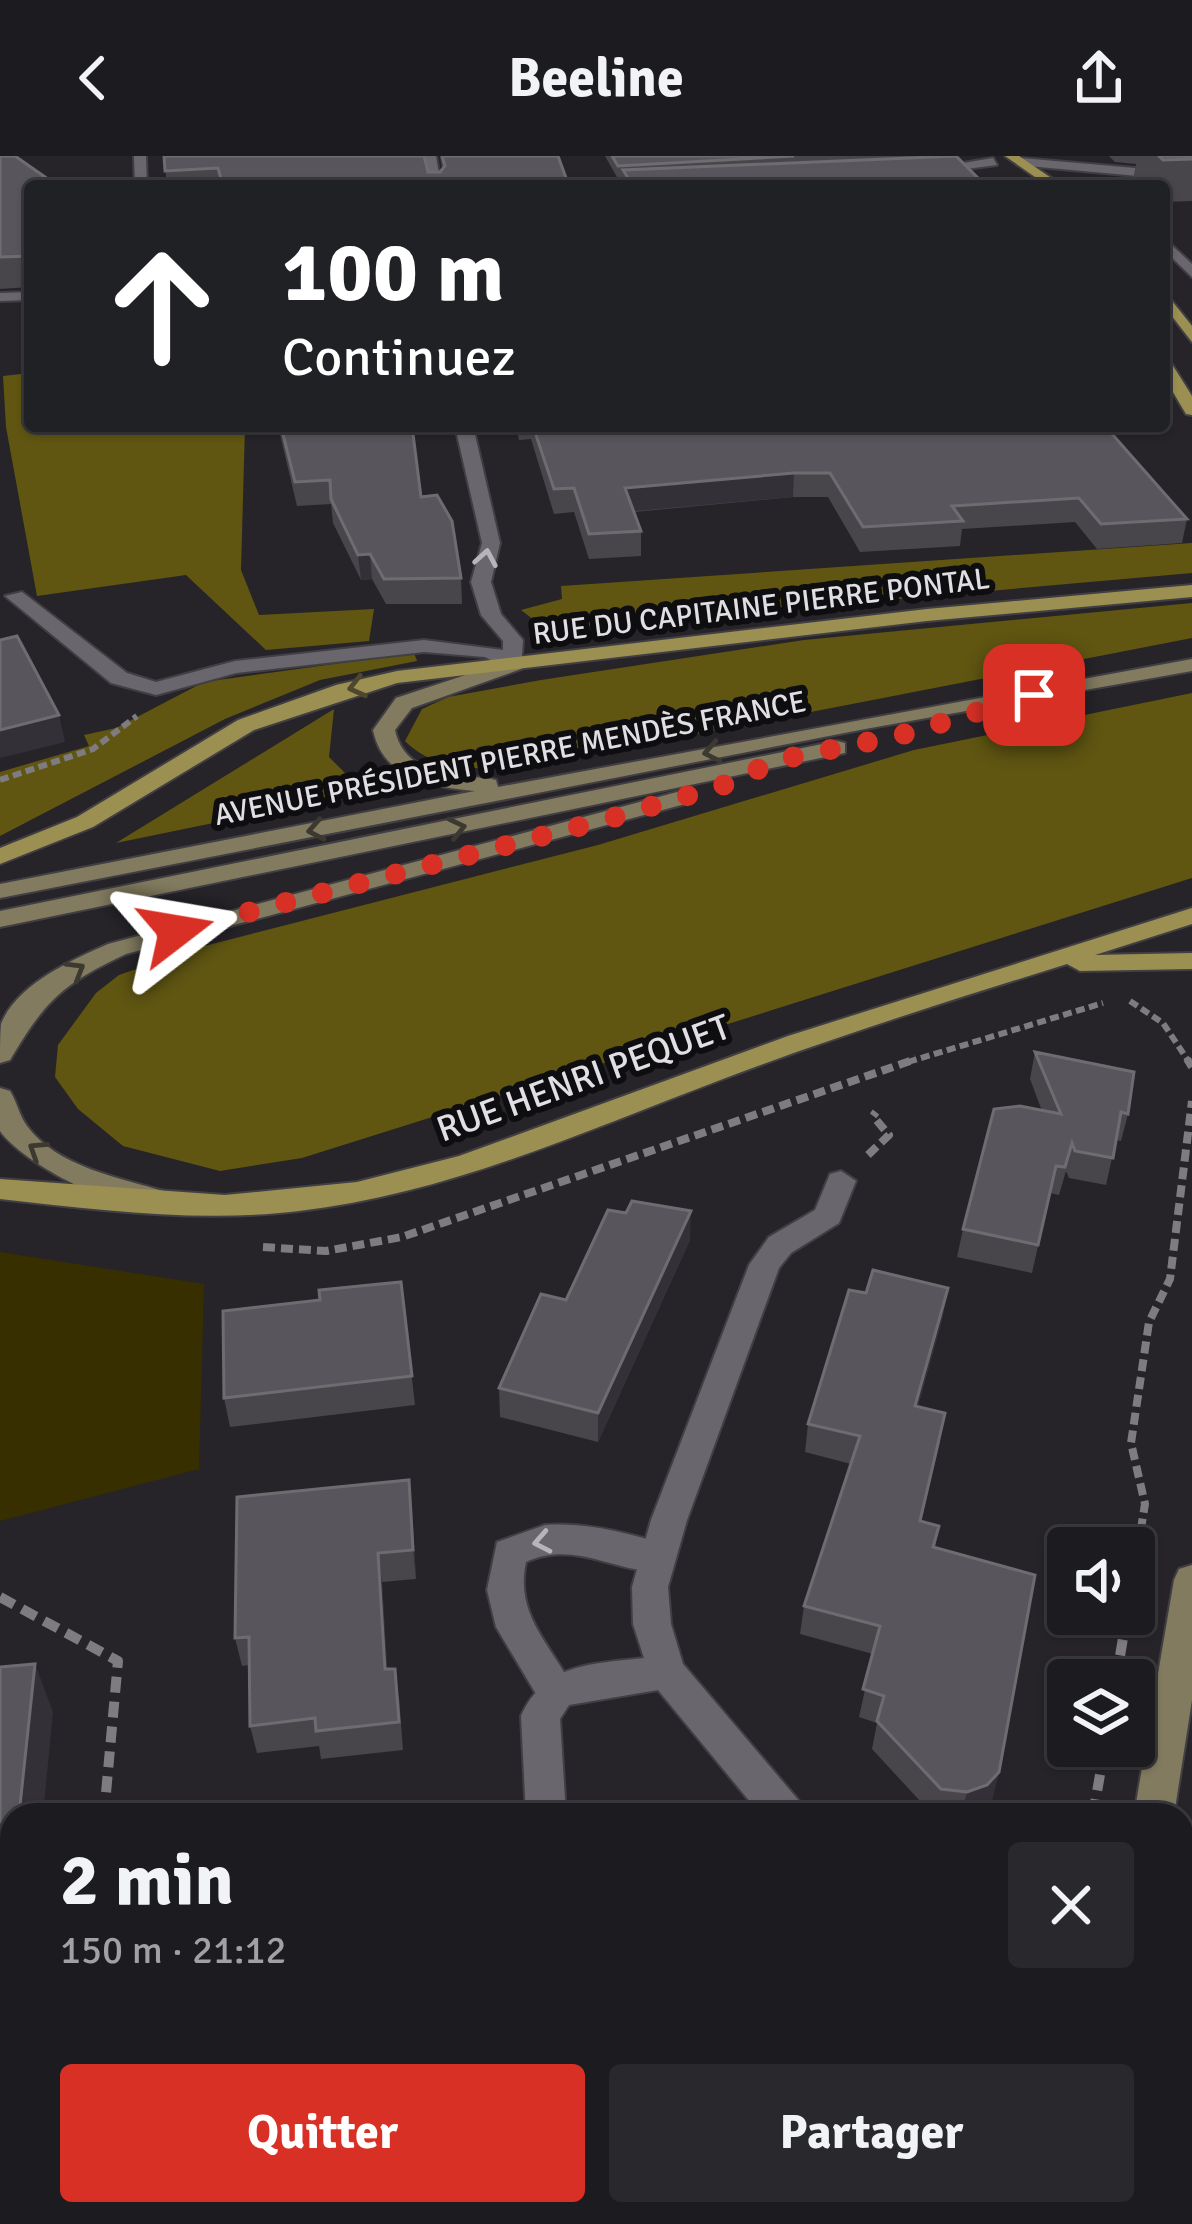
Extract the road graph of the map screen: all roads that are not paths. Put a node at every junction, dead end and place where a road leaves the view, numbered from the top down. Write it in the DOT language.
graph roads {
  1 [pos="1082,156"];
  2 [pos="988,159"];
  3 [pos="1016,159"];
  4 [pos="917,171"];
  5 [pos="1096,171"];
  6 [pos="1192,177"];
  7 [pos="1019,180"];
  8 [pos="1048,180"];
  9 [pos="1104,180"];
  10 [pos="1170,249"];
  11 [pos="1192,273"];
  12 [pos="1170,304"];
  13 [pos="1192,337"];
  14 [pos="1170,375"];
  15 [pos="1192,410"];
  16 [pos="465,432"];
  17 [pos="1192,591"];
  18 [pos="15,596"];
  19 [pos="514,665"];
  20 [pos="1192,665"];
  21 [pos="1034,695"];
  22 [pos="773,761"];
  23 [pos="554,783"];
  24 [pos="0,856"];
  25 [pos="0,891"];
  26 [pos="1192,916"];
  27 [pos="0,919"];
  28 [pos="1192,961"];
  29 [pos="1004,976"];
  30 [pos="0,1054"];
  31 [pos="0,1096"];
  32 [pos="841,1181"];
  33 [pos="0,1189"];
  34 [pos="178,1205"];
  35 [pos="656,1557"];
  36 [pos="1192,1580"];
  37 [pos="667,1672"];
  38 [pos="556,1692"];
  39 [pos="545,1803"];
  40 [pos="776,1803"];
  41 [pos="1156,1803"];
  1 -- 5 [label="street"];
  2 -- 4 [label="street"];
  2 -- 7 [label="main road"];
  3 -- 5 [label="street"];
  3 -- 8 [label="main road"];
  5 -- 6 [label="street"];
  5 -- 9 [label="street"];
  10 -- 11 [label="street"];
  12 -- 13 [label="main road"];
  14 -- 15 [label="main road"];
  19 -- 16 [label="street, one-way"];
  17 -- 19 [label="main road, RUE DU CAPITAINE PIERRE PONTAL"];
  18 -- 19 [label="street, RUE DU CAPITAINE PIERRE PONTAL"];
  19 -- 23 [label="main road"];
  19 -- 24 [label="main road, one-way"];
  20 -- 21 [label="main road, AVENUE PRÉSIDENT PIERRE MENDÈS FRANCE"];
  21 -- 22 [label="main road, AVENUE PRÉSIDENT PIERRE MENDÈS FRANCE"];
  21 -- 23 [label="main road, AVENUE PRÉSIDENT PIERRE MENDÈS FRANCE, one-way"];
  27 -- 22 [label="main road, AVENUE PRÉSIDENT PIERRE MENDÈS FRANCE, one-way"];
  30 -- 22 [label="main road, one-way"];
  23 -- 25 [label="main road, AVENUE PRÉSIDENT PIERRE MENDÈS FRANCE, one-way"];
  26 -- 29 [label="main road, RUE HENRI PEQUET"];
  28 -- 29 [label="main road, RUE HENRI PEQUET"];
  29 -- 34 [label="main road, RUE HENRI PEQUET"];
  34 -- 31 [label="main road, one-way"];
  32 -- 35 [label="street"];
  33 -- 34 [label="main road, RUE HENRI PEQUET"];
  35 -- 37 [label="street"];
  35 -- 38 [label="street, one-way"];
  36 -- 41 [label="main road"];
  37 -- 38 [label="street"];
  37 -- 40 [label="street"];
  38 -- 39 [label="street"];
}
